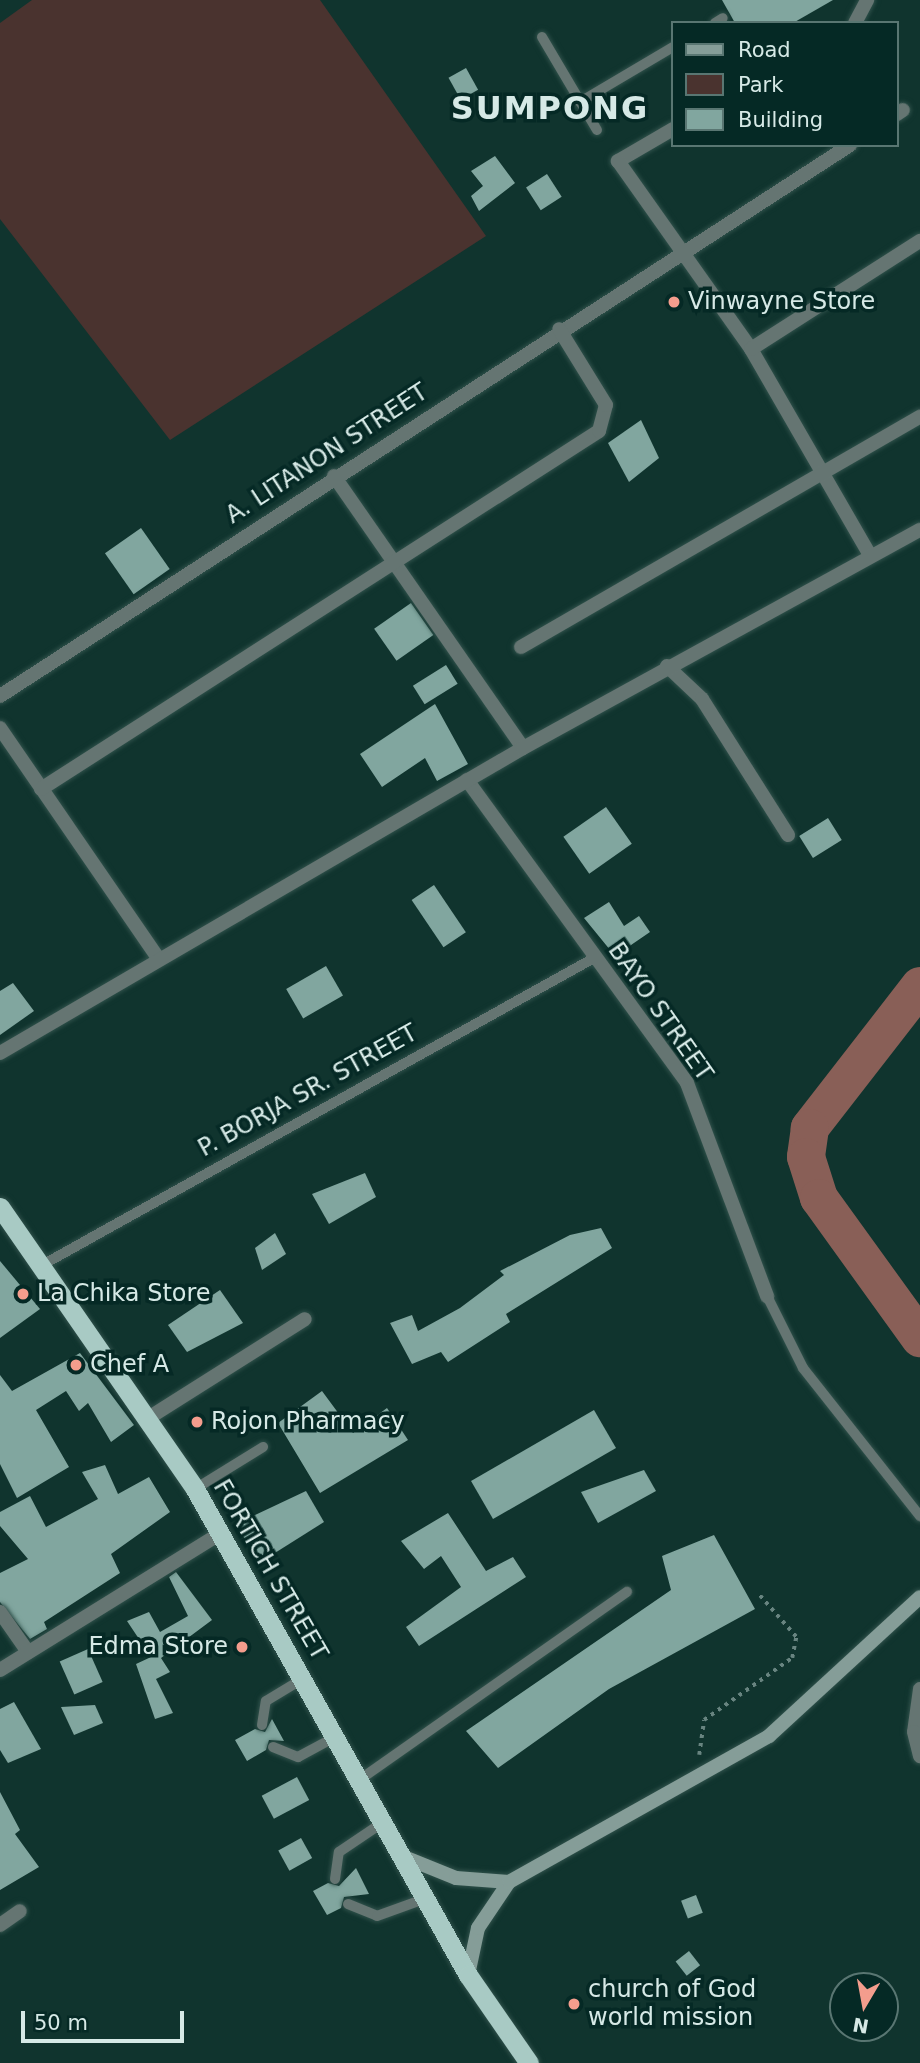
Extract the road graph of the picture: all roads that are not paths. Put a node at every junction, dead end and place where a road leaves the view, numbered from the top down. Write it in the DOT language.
graph roads {
  1 [pos="867,0"];
  2 [pos="856,21"];
  3 [pos="542,37"];
  4 [pos="671,48"];
  5 [pos="580,102"];
  6 [pos="597,130"];
  7 [pos="671,130"];
  8 [pos="847,147"];
  9 [pos="920,241"];
  10 [pos="683,256"];
  11 [pos="559,329"];
  12 [pos="751,349"];
  13 [pos="920,417"];
  14 [pos="818,471"];
  15 [pos="334,476"];
  16 [pos="920,530"];
  17 [pos="869,553"];
  18 [pos="399,562"];
  19 [pos="521,647"];
  20 [pos="667,666"];
  21 [pos="0,696"];
  22 [pos="0,728"];
  23 [pos="523,748"];
  24 [pos="467,780"];
  25 [pos="41,789"];
  26 [pos="788,835"];
  27 [pos="158,958"];
  28 [pos="594,958"];
  29 [pos="0,1053"];
  30 [pos="0,1207"];
  31 [pos="44,1264"];
  32 [pos="767,1296"];
  33 [pos="305,1319"];
  34 [pos="150,1417"];
  35 [pos="263,1447"];
  36 [pos="195,1489"];
  37 [pos="920,1517"];
  38 [pos="221,1533"];
  39 [pos="627,1592"];
  40 [pos="920,1597"];
  41 [pos="0,1612"];
  42 [pos="28,1652"];
  43 [pos="0,1670"];
  44 [pos="304,1678"];
  45 [pos="920,1689"];
  46 [pos="262,1725"];
  47 [pos="337,1736"];
  48 [pos="273,1747"];
  49 [pos="920,1756"];
  50 [pos="362,1778"];
  51 [pos="385,1821"];
  52 [pos="404,1857"];
  53 [pos="335,1879"];
  54 [pos="509,1882"];
  55 [pos="426,1898"];
  56 [pos="348,1904"];
  57 [pos="20,1911"];
  58 [pos="0,1925"];
  59 [pos="468,1975"];
  60 [pos="529,2063"];
  1 -- 2 [label="street"];
  3 -- 5 [label="lane"];
  4 -- 5 [label="lane"];
  5 -- 6 [label="lane"];
  7 -- 10 [label="street"];
  8 -- 10 [label="street, A. LITANON STREET"];
  9 -- 12 [label="street"];
  10 -- 11 [label="street, A. LITANON STREET"];
  10 -- 12 [label="street"];
  11 -- 15 [label="street, A. LITANON STREET"];
  11 -- 18 [label="street"];
  12 -- 14 [label="street"];
  13 -- 14 [label="street"];
  14 -- 17 [label="street"];
  14 -- 19 [label="street"];
  15 -- 18 [label="street"];
  15 -- 21 [label="street, A. LITANON STREET"];
  16 -- 17 [label="street"];
  17 -- 20 [label="street"];
  18 -- 23 [label="street"];
  18 -- 25 [label="street"];
  20 -- 23 [label="street"];
  20 -- 26 [label="street"];
  22 -- 25 [label="street"];
  23 -- 24 [label="street"];
  24 -- 27 [label="street"];
  24 -- 28 [label="street, BAYO STREET"];
  25 -- 27 [label="street"];
  27 -- 29 [label="street"];
  28 -- 31 [label="lane, P. BORJA SR. STREET"];
  28 -- 32 [label="street, BAYO STREET"];
  30 -- 31 [label="highway, FORTICH STREET"];
  31 -- 34 [label="highway, FORTICH STREET"];
  32 -- 37 [label="lane"];
  33 -- 34 [label="street"];
  34 -- 36 [label="highway, FORTICH STREET"];
  35 -- 36 [label="lane"];
  36 -- 38 [label="highway, FORTICH STREET"];
  38 -- 42 [label="street"];
  38 -- 44 [label="highway, FORTICH STREET"];
  39 -- 50 [label="lane"];
  40 -- 54 [label="main road"];
  41 -- 42 [label="street"];
  42 -- 43 [label="street"];
  44 -- 46 [label="lane"];
  44 -- 47 [label="highway, FORTICH STREET"];
  45 -- 49 [label="street"];
  47 -- 48 [label="lane"];
  47 -- 50 [label="highway, FORTICH STREET"];
  50 -- 51 [label="highway, FORTICH STREET"];
  51 -- 52 [label="highway, FORTICH STREET"];
  51 -- 53 [label="lane"];
  52 -- 54 [label="main road"];
  52 -- 55 [label="highway, FORTICH STREET"];
  54 -- 59 [label="main road"];
  55 -- 56 [label="lane"];
  55 -- 59 [label="highway, FORTICH STREET"];
  57 -- 58 [label="street"];
  59 -- 60 [label="highway, FORTICH STREET"];
}
